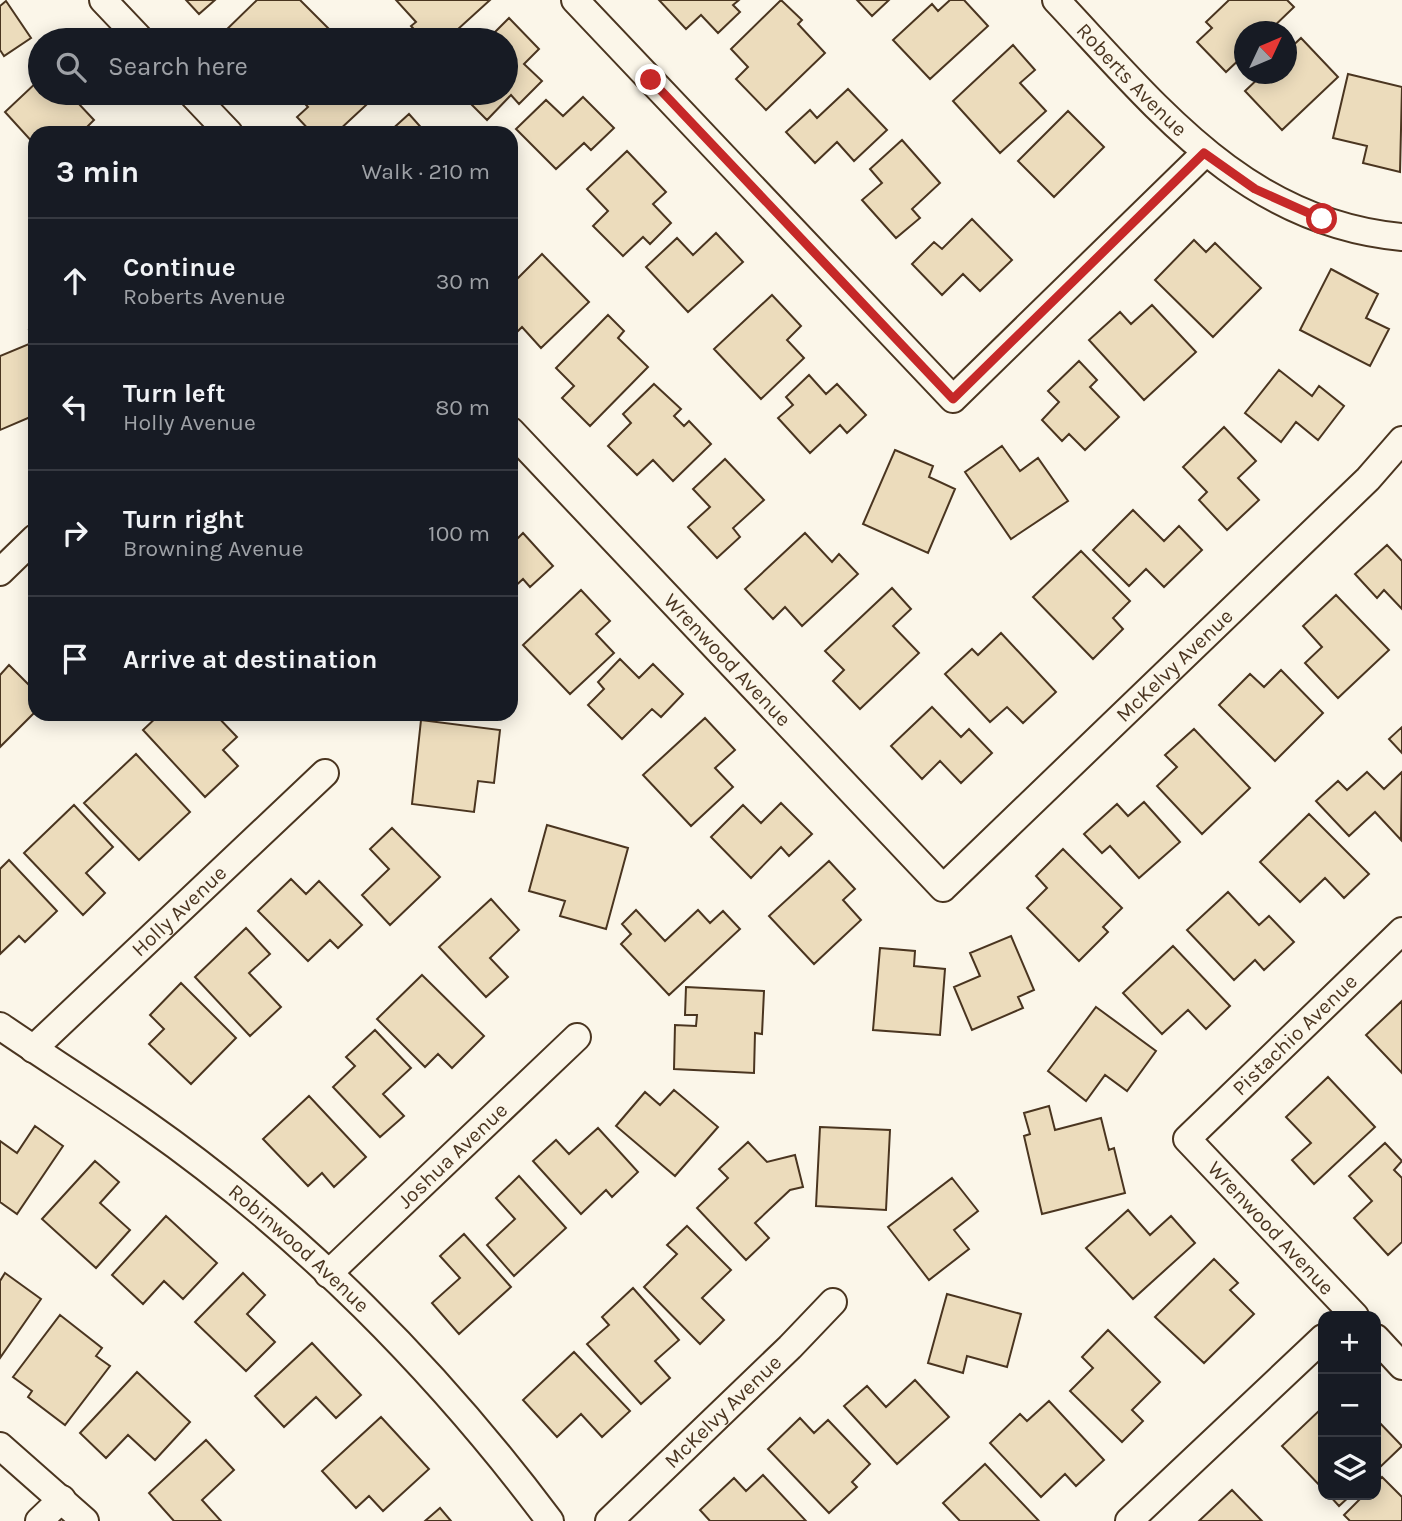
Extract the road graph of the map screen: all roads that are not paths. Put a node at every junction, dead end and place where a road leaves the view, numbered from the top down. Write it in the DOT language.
graph roads {
  1 [pos="103,0"];
  2 [pos="575,0"];
  3 [pos="1056,0"];
  4 [pos="130,28"];
  5 [pos="202,105"];
  6 [pos="222,126"];
  7 [pos="1204,153"];
  8 [pos="1402,237"];
  9 [pos="518,438"];
  10 [pos="1400,448"];
  11 [pos="28,545"];
  12 [pos="0,572"];
  13 [pos="325,773"];
  14 [pos="943,888"];
  15 [pos="1402,931"];
  16 [pos="0,1026"];
  17 [pos="578,1037"];
  18 [pos="33,1049"];
  19 [pos="1187,1139"];
  20 [pos="328,1274"];
  21 [pos="833,1302"];
  22 [pos="1347,1311"];
  23 [pos="1318,1343"];
  24 [pos="1381,1343"];
  25 [pos="1402,1366"];
  26 [pos="0,1446"];
  27 [pos="62,1499"];
  28 [pos="39,1521"];
  29 [pos="85,1521"];
  30 [pos="550,1521"];
  31 [pos="609,1521"];
  32 [pos="1129,1521"];
  1 -- 4 [label="street"];
  2 -- 7 [label="street"];
  3 -- 7 [label="street, Roberts Avenue"];
  5 -- 6 [label="street"];
  7 -- 8 [label="street, Roberts Avenue"];
  9 -- 14 [label="street, Wrenwood Avenue"];
  10 -- 14 [label="street, McKelvy Avenue"];
  11 -- 12 [label="street"];
  13 -- 18 [label="street, Holly Avenue"];
  15 -- 19 [label="street, Pistachio Avenue"];
  16 -- 18 [label="street, Robinwood Avenue"];
  17 -- 20 [label="street, Joshua Avenue"];
  18 -- 20 [label="street, Robinwood Avenue"];
  19 -- 22 [label="street, Wrenwood Avenue"];
  20 -- 30 [label="street, Robinwood Avenue"];
  21 -- 31 [label="street, McKelvy Avenue"];
  23 -- 32 [label="street"];
  24 -- 25 [label="street"];
  26 -- 27 [label="street"];
  27 -- 28 [label="street"];
  27 -- 29 [label="street"];
}
